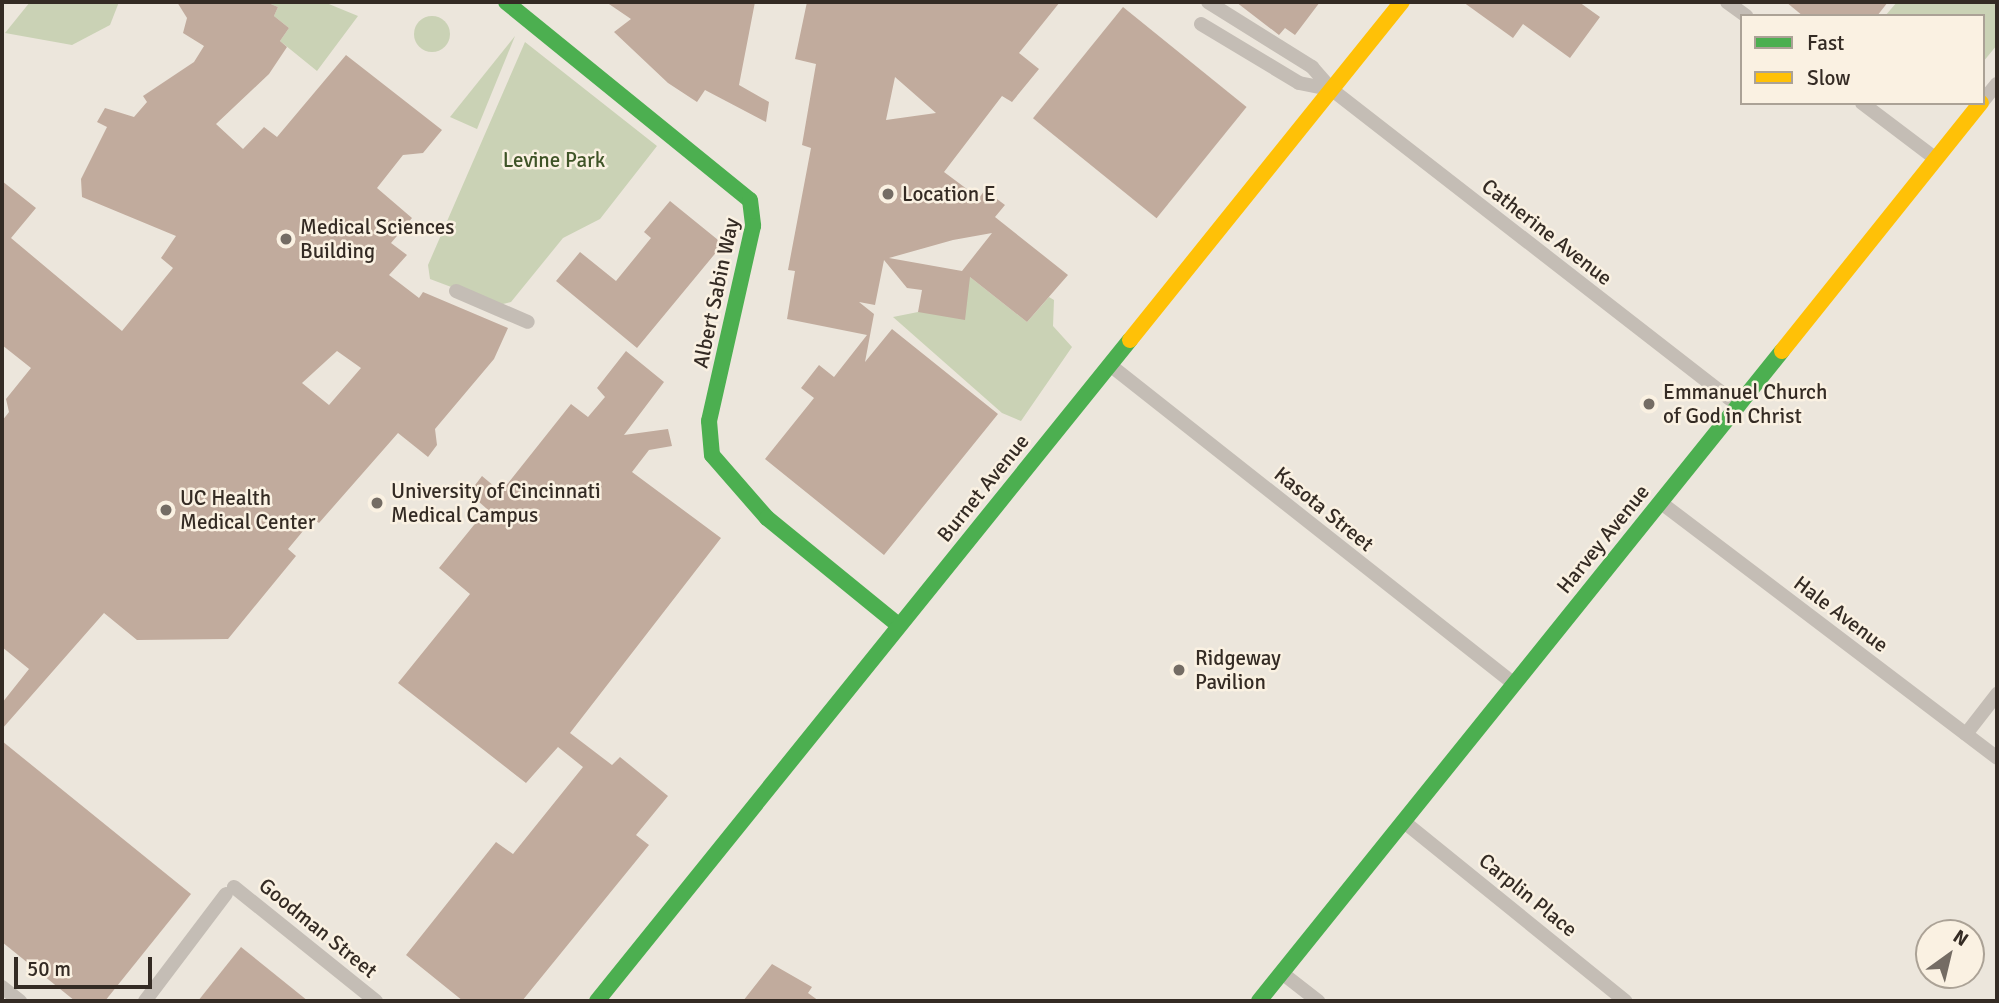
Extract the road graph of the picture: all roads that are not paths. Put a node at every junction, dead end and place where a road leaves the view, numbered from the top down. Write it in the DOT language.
graph roads {
  1 [pos="506,2"];
  2 [pos="1208,2"];
  3 [pos="1402,2"];
  4 [pos="1727,2"];
  5 [pos="1743,14"];
  6 [pos="1200,24"];
  7 [pos="1997,84"];
  8 [pos="1331,89"];
  9 [pos="1985,98"];
  10 [pos="1865,105"];
  11 [pos="1980,105"];
  12 [pos="1936,159"];
  13 [pos="456,291"];
  14 [pos="528,322"];
  15 [pos="1110,365"];
  16 [pos="1738,406"];
  17 [pos="1660,502"];
  18 [pos="898,625"];
  19 [pos="1513,683"];
  20 [pos="1997,694"];
  21 [pos="1966,734"];
  22 [pos="1997,758"];
  23 [pos="1403,821"];
  24 [pos="1282,973"];
  25 [pos="2,987"];
  26 [pos="20,1001"];
  27 [pos="145,1001"];
  28 [pos="376,1001"];
  29 [pos="597,1001"];
  30 [pos="1259,1001"];
  31 [pos="1318,1001"];
  32 [pos="1625,1001"];
  1 -- 18 [label="street, Albert Sabin Way"];
  2 -- 8 [label="street, Catherine Avenue"];
  3 -- 8 [label="street, Burnet Avenue"];
  4 -- 5 [label="street"];
  6 -- 8 [label="street, Catherine Avenue"];
  7 -- 9 [label="street, Harvey Avenue"];
  8 -- 15 [label="street, Burnet Avenue"];
  8 -- 16 [label="street, Catherine Avenue"];
  10 -- 12 [label="street"];
  11 -- 12 [label="street, Harvey Avenue"];
  12 -- 16 [label="street, Harvey Avenue"];
  13 -- 14 [label="street"];
  15 -- 18 [label="street, Burnet Avenue"];
  15 -- 19 [label="street, Kasota Street"];
  16 -- 17 [label="street, Harvey Avenue"];
  17 -- 19 [label="street, Harvey Avenue"];
  17 -- 21 [label="street, Hale Avenue"];
  18 -- 29 [label="street, Burnet Avenue"];
  19 -- 23 [label="street, Harvey Avenue"];
  20 -- 21 [label="street"];
  21 -- 22 [label="street, Hale Avenue"];
  23 -- 24 [label="street, Harvey Avenue"];
  23 -- 32 [label="street, Carplin Place"];
  24 -- 30 [label="street, Harvey Avenue"];
  24 -- 31 [label="street"];
  25 -- 26 [label="street"];
  27 -- 28 [label="street, Goodman Street"];
}
